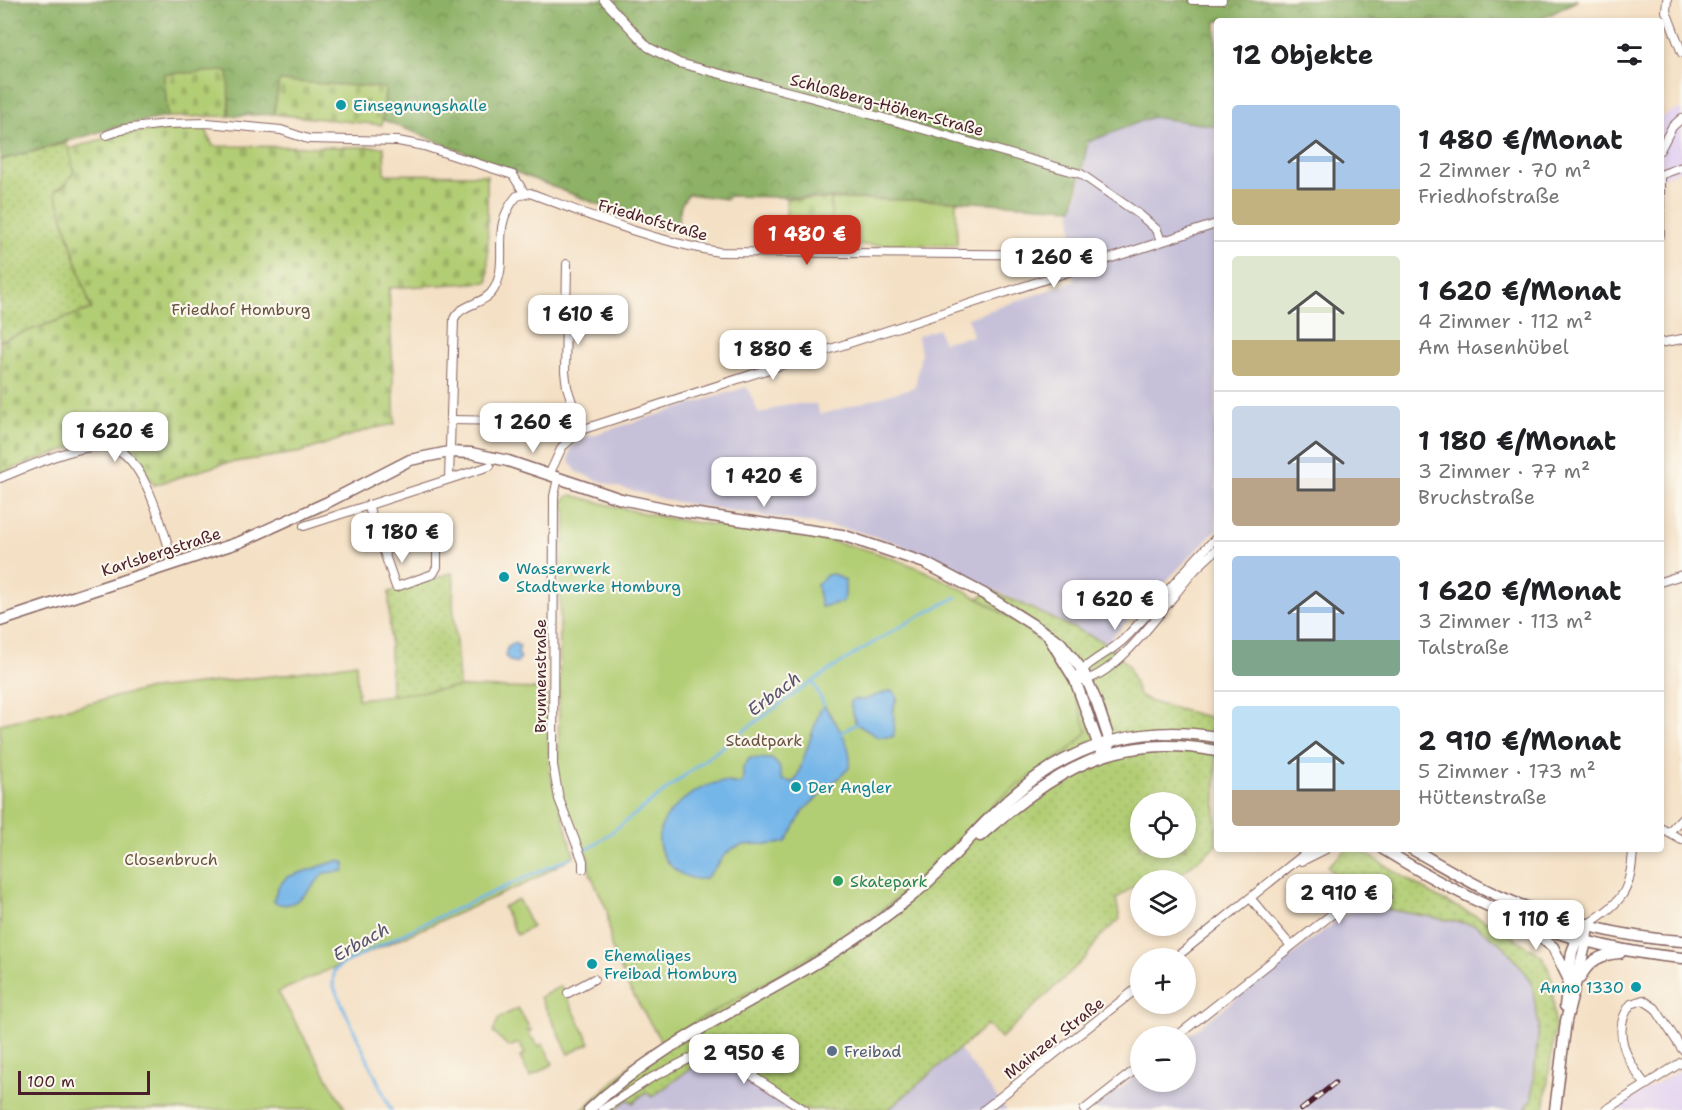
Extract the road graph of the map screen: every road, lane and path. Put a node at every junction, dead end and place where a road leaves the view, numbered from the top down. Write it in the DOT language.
graph roads {
  1 [pos="604,0"];
  2 [pos="1192,0"];
  3 [pos="1222,0"];
  4 [pos="1666,0"];
  5 [pos="1682,52"];
  6 [pos="1682,118"];
  7 [pos="106,135"];
  8 [pos="1664,142"];
  9 [pos="1682,167"];
  10 [pos="1664,175"];
  11 [pos="525,194"];
  12 [pos="1214,225"];
  13 [pos="1161,241"];
  14 [pos="1102,260"];
  15 [pos="567,264"];
  16 [pos="1682,339"];
  17 [pos="1664,342"];
  18 [pos="450,420"];
  19 [pos="516,421"];
  20 [pos="580,430"];
  21 [pos="449,452"];
  22 [pos="490,466"];
  23 [pos="554,476"];
  24 [pos="0,478"];
  25 [pos="449,479"];
  26 [pos="328,502"];
  27 [pos="368,505"];
  28 [pos="334,516"];
  29 [pos="437,524"];
  30 [pos="304,526"];
  31 [pos="1214,540"];
  32 [pos="1214,552"];
  33 [pos="174,564"];
  34 [pos="1682,575"];
  35 [pos="1664,581"];
  36 [pos="0,621"];
  37 [pos="1041,630"];
  38 [pos="1085,676"];
  39 [pos="1075,680"];
  40 [pos="1214,737"];
  41 [pos="1110,742"];
  42 [pos="1101,750"];
  43 [pos="1214,751"];
  44 [pos="1682,819"];
  45 [pos="1664,830"];
  46 [pos="1669,832"];
  47 [pos="1682,840"];
  48 [pos="1308,852"];
  49 [pos="1320,852"];
  50 [pos="1388,852"];
  51 [pos="1418,852"];
  52 [pos="1632,852"];
  53 [pos="1295,865"];
  54 [pos="583,869"];
  55 [pos="1387,897"];
  56 [pos="1251,899"];
  57 [pos="1515,919"];
  58 [pos="1588,924"];
  59 [pos="1581,941"];
  60 [pos="1682,941"];
  61 [pos="1291,946"];
  62 [pos="1188,948"];
  63 [pos="1633,952"];
  64 [pos="1682,958"];
  65 [pos="1568,976"];
  66 [pos="594,979"];
  67 [pos="568,993"];
  68 [pos="1130,994"];
  69 [pos="1573,995"];
  70 [pos="1566,1021"];
  71 [pos="1190,1026"];
  72 [pos="1682,1049"];
  73 [pos="740,1051"];
  74 [pos="723,1055"];
  75 [pos="729,1061"];
  76 [pos="1682,1062"];
  77 [pos="1130,1074"];
  78 [pos="1646,1084"];
  79 [pos="772,1088"];
  80 [pos="589,1110"];
  81 [pos="602,1110"];
  82 [pos="805,1110"];
  83 [pos="984,1110"];
  84 [pos="1084,1110"];
  85 [pos="1555,1110"];
  86 [pos="1606,1110"];
  1 -- 13 [label="street, Schloßberg-Höhen-Straße"];
  2 -- 3 [label="street"];
  4 -- 5 [label="street"];
  6 -- 8 [label="street"];
  7 -- 11 [label="street"];
  9 -- 10 [label="street"];
  11 -- 14 [label="street, Friedhofstraße"];
  11 -- 18 [label="street"];
  12 -- 13 [label="street"];
  13 -- 14 [label="street"];
  14 -- 20 [label="street"];
  15 -- 20 [label="street"];
  16 -- 17 [label="street"];
  18 -- 19 [label="street"];
  18 -- 21 [label="street"];
  20 -- 23 [label="street"];
  21 -- 23 [label="main road, Karlsbergstraße"];
  21 -- 25 [label="street"];
  21 -- 26 [label="main road, Karlsbergstraße"];
  22 -- 25 [label="street"];
  23 -- 37 [label="main road, Karlsbergstraße"];
  23 -- 54 [label="street, Brunnenstraße"];
  24 -- 33 [label="street"];
  25 -- 27 [label="street"];
  26 -- 28 [label="street"];
  26 -- 33 [label="main road, Karlsbergstraße"];
  27 -- 28 [label="street"];
  27 -- 29 [label="street"];
  28 -- 30 [label="street"];
  31 -- 38 [label="street"];
  32 -- 38 [label="street"];
  33 -- 36 [label="main road, Karlsbergstraße"];
  34 -- 35 [label="street"];
  37 -- 38 [label="main road"];
  37 -- 39 [label="main road"];
  38 -- 39 [label="street"];
  38 -- 41 [label="main road"];
  39 -- 42 [label="main road"];
  40 -- 41 [label="main road"];
  41 -- 42 [label="main road"];
  42 -- 43 [label="main road"];
  42 -- 80 [label="main road"];
  44 -- 46 [label="street"];
  45 -- 46 [label="street"];
  46 -- 47 [label="street"];
  48 -- 53 [label="street"];
  49 -- 53 [label="street"];
  50 -- 57 [label="main road"];
  51 -- 58 [label="main road"];
  52 -- 58 [label="street"];
  53 -- 56 [label="street"];
  55 -- 61 [label="street"];
  56 -- 61 [label="street"];
  56 -- 62 [label="street"];
  57 -- 59 [label="main road"];
  57 -- 65 [label="main road"];
  58 -- 59 [label="main road"];
  58 -- 60 [label="main road"];
  59 -- 63 [label="main road"];
  59 -- 65 [label="main road"];
  59 -- 69 [label="main road"];
  61 -- 71 [label="street"];
  63 -- 64 [label="main road"];
  63 -- 69 [label="main road"];
  65 -- 70 [label="main road"];
  66 -- 67 [label="street"];
  68 -- 83 [label="street, Mainzer Straße"];
  69 -- 70 [label="main road"];
  70 -- 85 [label="main road"];
  72 -- 78 [label="street"];
  73 -- 74 [label="street"];
  73 -- 75 [label="street"];
  73 -- 79 [label="street"];
  74 -- 75 [label="street"];
  74 -- 81 [label="street"];
  75 -- 79 [label="street"];
  76 -- 78 [label="street"];
  77 -- 84 [label="street"];
  78 -- 86 [label="street"];
  79 -- 82 [label="street"];
}
